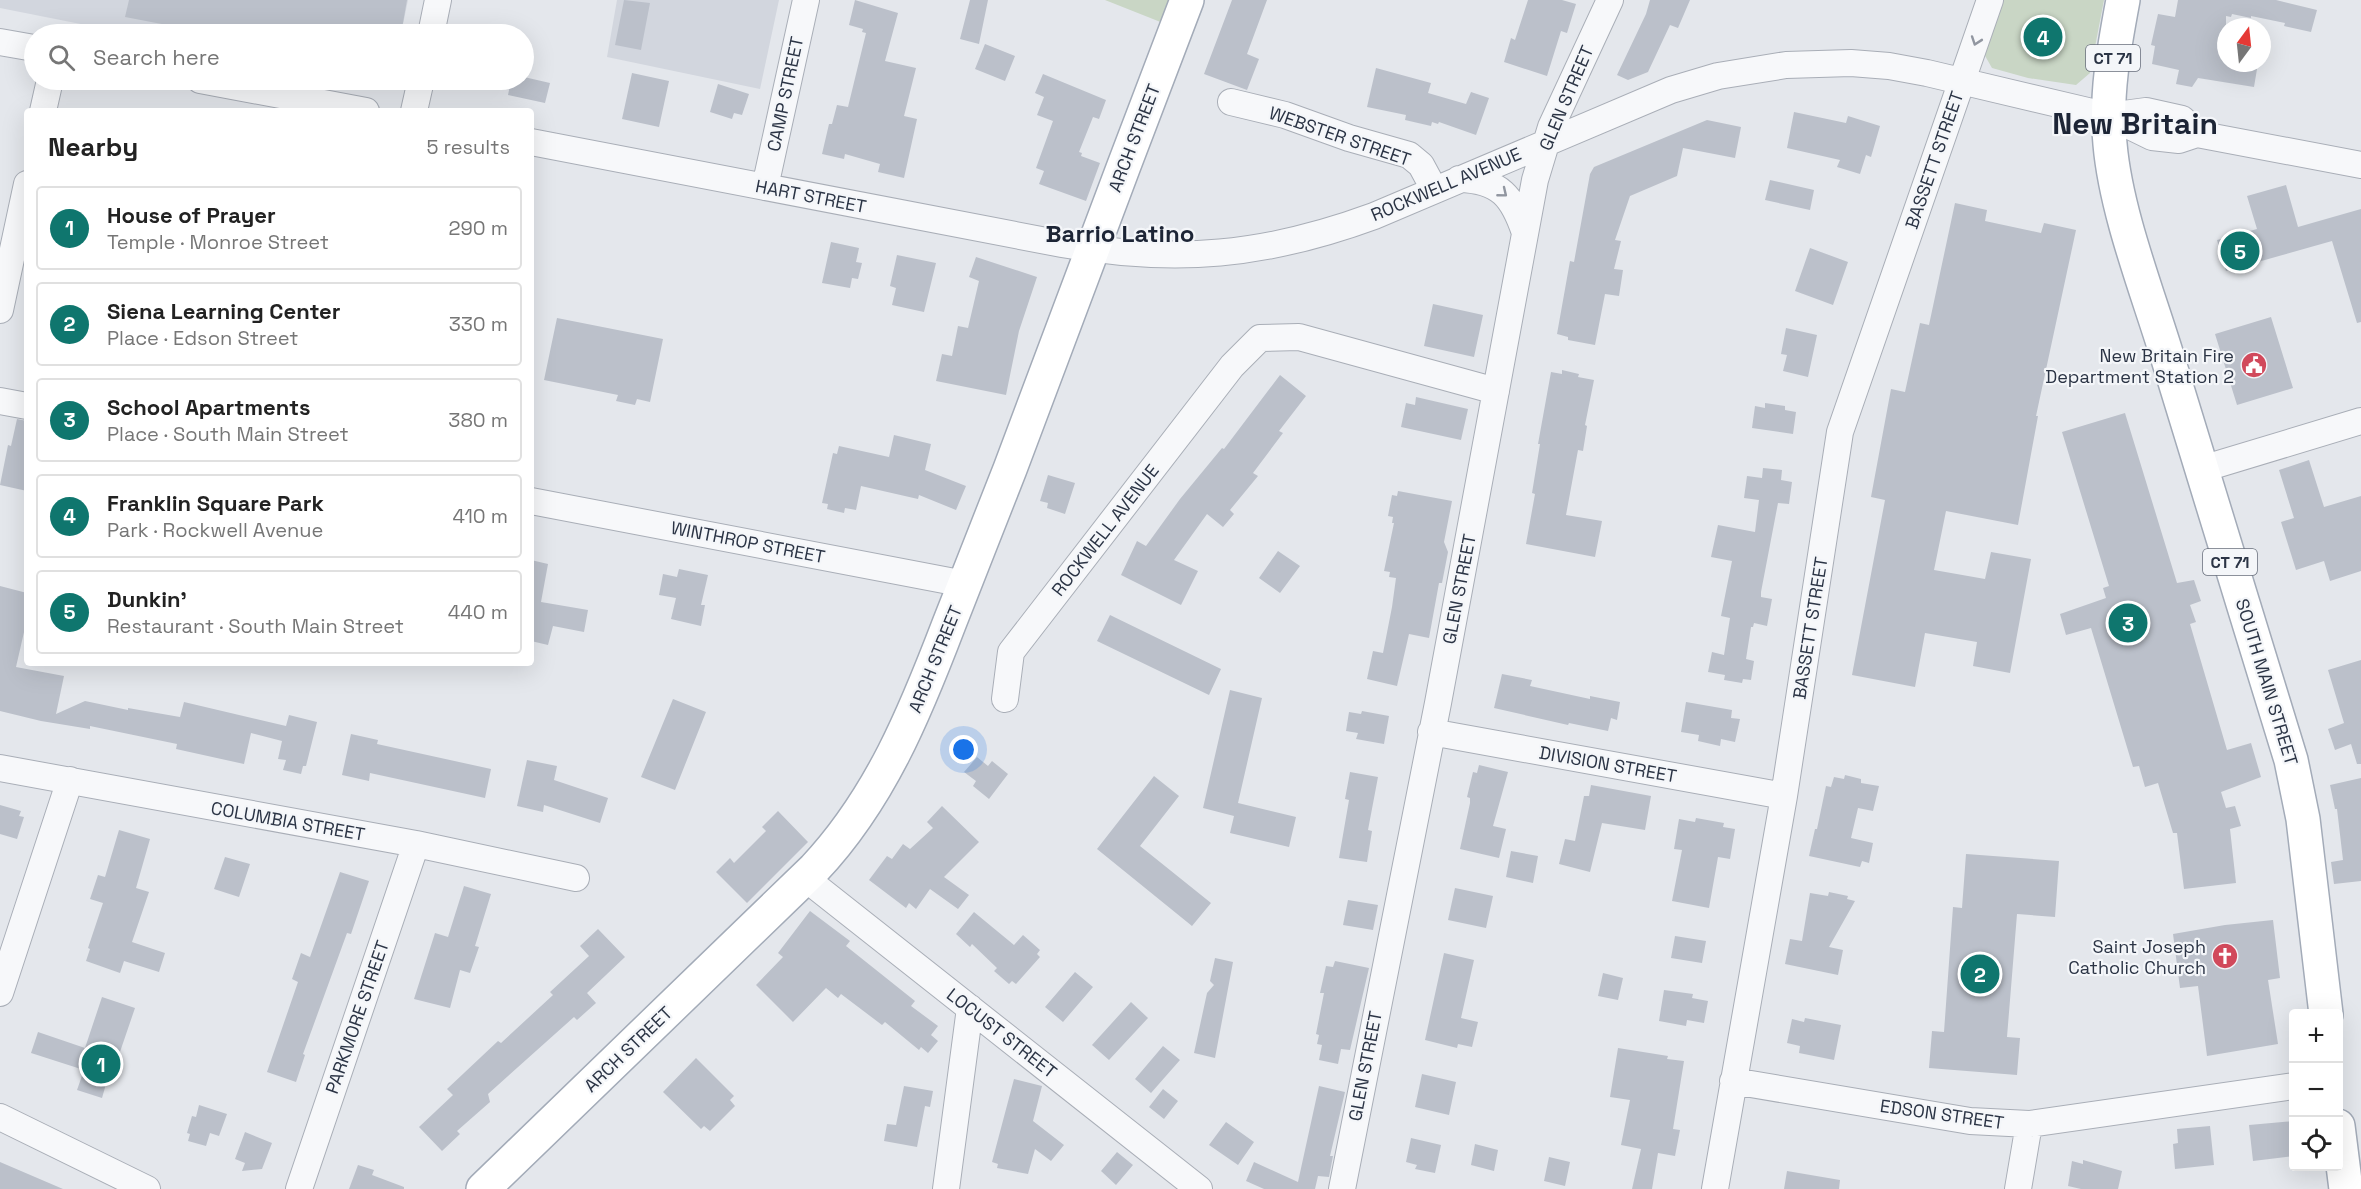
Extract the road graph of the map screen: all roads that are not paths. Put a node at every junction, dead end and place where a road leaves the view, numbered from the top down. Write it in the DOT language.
graph roads {
  1 [pos="438,0"];
  2 [pos="806,0"];
  3 [pos="1188,0"];
  4 [pos="1610,0"];
  5 [pos="1990,0"];
  6 [pos="2123,0"];
  7 [pos="433,24"];
  8 [pos="0,42"];
  9 [pos="24,46"];
  10 [pos="1962,81"];
  11 [pos="48,90"];
  12 [pos="254,90"];
  13 [pos="419,90"];
  14 [pos="1231,102"];
  15 [pos="44,108"];
  16 [pos="350,108"];
  17 [pos="415,108"];
  18 [pos="2109,116"];
  19 [pos="1546,142"];
  20 [pos="534,143"];
  21 [pos="2361,165"];
  22 [pos="1459,179"];
  23 [pos="765,187"];
  24 [pos="1434,189"];
  25 [pos="24,198"];
  26 [pos="1525,233"];
  27 [pos="1092,249"];
  28 [pos="0,310"];
  29 [pos="1496,391"];
  30 [pos="0,401"];
  31 [pos="24,405"];
  32 [pos="2361,421"];
  33 [pos="2202,469"];
  34 [pos="534,502"];
  35 [pos="965,584"];
  36 [pos="1005,699"];
  37 [pos="1431,732"];
  38 [pos="0,768"];
  39 [pos="70,780"];
  40 [pos="1784,796"];
  41 [pos="416,844"];
  42 [pos="576,878"];
  43 [pos="805,878"];
  44 [pos="0,993"];
  45 [pos="970,1008"];
  46 [pos="2325,1009"];
  47 [pos="1733,1081"];
  48 [pos="2289,1087"];
  49 [pos="0,1117"];
  50 [pos="2029,1124"];
  51 [pos="2343,1165"];
  52 [pos="147,1189"];
  53 [pos="299,1189"];
  54 [pos="483,1189"];
  55 [pos="946,1189"];
  56 [pos="1199,1189"];
  57 [pos="1342,1189"];
  58 [pos="1714,1189"];
  59 [pos="2018,1189"];
  60 [pos="2346,1189"];
  1 -- 7 [label="street"];
  2 -- 23 [label="street, CAMP STREET"];
  3 -- 27 [label="main road, ARCH STREET"];
  4 -- 19 [label="street, GLEN STREET"];
  5 -- 10 [label="street, BASSETT STREET, one-way"];
  6 -- 18 [label="main road, CT 71"];
  8 -- 9 [label="street"];
  10 -- 18 [label="street, ROCKWELL AVENUE"];
  10 -- 19 [label="street, ROCKWELL AVENUE"];
  10 -- 40 [label="street, BASSETT STREET"];
  11 -- 15 [label="street"];
  12 -- 16 [label="street"];
  13 -- 17 [label="street"];
  14 -- 24 [label="street, WEBSTER STREET"];
  18 -- 21 [label="street, ROCKWELL AVENUE"];
  18 -- 33 [label="main road, SOUTH MAIN STREET / CT 71"];
  19 -- 22 [label="street, ROCKWELL AVENUE"];
  19 -- 26 [label="street, GLEN STREET"];
  20 -- 23 [label="street, HART STREET"];
  22 -- 24 [label="street, ROCKWELL AVENUE"];
  22 -- 26 [label="street, one-way"];
  23 -- 27 [label="street, HART STREET"];
  24 -- 27 [label="street, ROCKWELL AVENUE"];
  25 -- 28 [label="street"];
  26 -- 29 [label="street, GLEN STREET"];
  27 -- 35 [label="main road, ARCH STREET"];
  29 -- 36 [label="street, ROCKWELL AVENUE"];
  29 -- 37 [label="street, GLEN STREET"];
  30 -- 31 [label="street"];
  32 -- 33 [label="street"];
  33 -- 46 [label="main road, SOUTH MAIN STREET / CT 71"];
  34 -- 35 [label="street, WINTHROP STREET"];
  35 -- 43 [label="main road, ARCH STREET"];
  37 -- 40 [label="street, DIVISION STREET"];
  37 -- 57 [label="street, GLEN STREET"];
  38 -- 39 [label="street, COLUMBIA STREET"];
  39 -- 41 [label="street, COLUMBIA STREET"];
  39 -- 44 [label="street"];
  40 -- 47 [label="street, BASSETT STREET"];
  41 -- 42 [label="street, COLUMBIA STREET"];
  41 -- 53 [label="street, PARKMORE STREET"];
  43 -- 45 [label="street, LOCUST STREET"];
  43 -- 54 [label="main road, ARCH STREET"];
  45 -- 55 [label="street"];
  45 -- 56 [label="street, LOCUST STREET"];
  47 -- 50 [label="street, EDSON STREET"];
  47 -- 58 [label="street, BASSETT STREET"];
  48 -- 50 [label="street, EDSON STREET"];
  49 -- 52 [label="street"];
  50 -- 59 [label="street"];
  51 -- 60 [label="main road"];
}
